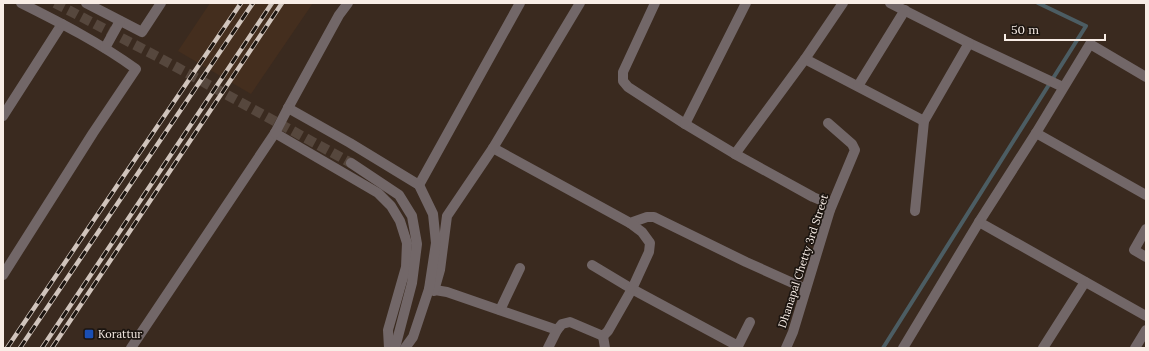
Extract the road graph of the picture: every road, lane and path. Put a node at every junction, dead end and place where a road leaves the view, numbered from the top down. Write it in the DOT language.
graph roads {
  1 [pos="21,3"];
  2 [pos="86,3"];
  3 [pos="161,3"];
  4 [pos="348,3"];
  5 [pos="520,3"];
  6 [pos="580,3"];
  7 [pos="655,3"];
  8 [pos="746,3"];
  9 [pos="843,3"];
  10 [pos="890,3"];
  11 [pos="905,10"];
  12 [pos="120,21"];
  13 [pos="62,24"];
  14 [pos="969,43"];
  15 [pos="105,48"];
  16 [pos="805,59"];
  17 [pos="1146,77"];
  18 [pos="858,86"];
  19 [pos="1063,87"];
  20 [pos="288,108"];
  21 [pos="3,116"];
  22 [pos="924,121"];
  23 [pos="828,123"];
  24 [pos="685,124"];
  25 [pos="275,133"];
  26 [pos="1036,133"];
  27 [pos="493,148"];
  28 [pos="735,154"];
  29 [pos="351,163"];
  30 [pos="419,185"];
  31 [pos="1146,195"];
  32 [pos="830,210"];
  33 [pos="915,211"];
  34 [pos="979,222"];
  35 [pos="630,223"];
  36 [pos="1146,229"];
  37 [pos="1146,257"];
  38 [pos="592,265"];
  39 [pos="520,268"];
  40 [pos="3,275"];
  41 [pos="1086,282"];
  42 [pos="632,289"];
  43 [pos="806,289"];
  44 [pos="431,290"];
  45 [pos="500,310"];
  46 [pos="1146,316"];
  47 [pos="750,322"];
  48 [pos="557,330"];
  49 [pos="1146,330"];
  50 [pos="603,336"];
  51 [pos="131,348"];
  52 [pos="389,348"];
  53 [pos="395,348"];
  54 [pos="404,348"];
  55 [pos="548,348"];
  56 [pos="605,348"];
  57 [pos="786,348"];
  58 [pos="903,348"];
  59 [pos="1043,348"];
  60 [pos="1135,348"];
  1 -- 13 [label="street"];
  2 -- 12 [label="street"];
  3 -- 12 [label="street"];
  4 -- 20 [label="street"];
  5 -- 30 [label="street"];
  6 -- 27 [label="street"];
  7 -- 24 [label="street"];
  8 -- 24 [label="street"];
  9 -- 16 [label="street"];
  10 -- 11 [label="street"];
  11 -- 14 [label="street"];
  11 -- 18 [label="street"];
  12 -- 15 [label="street, bridge"];
  13 -- 15 [label="street"];
  13 -- 21 [label="street"];
  14 -- 19 [label="street"];
  14 -- 22 [label="street"];
  15 -- 40 [label="street"];
  16 -- 18 [label="street"];
  16 -- 28 [label="street"];
  17 -- 19 [label="street"];
  18 -- 22 [label="street"];
  19 -- 26 [label="street"];
  20 -- 25 [label="street, bridge"];
  20 -- 30 [label="street"];
  22 -- 33 [label="street"];
  23 -- 32 [label="street, Dhanapal Chetty 3rd Street"];
  24 -- 28 [label="street"];
  25 -- 51 [label="street"];
  25 -- 52 [label="street"];
  26 -- 31 [label="street"];
  26 -- 34 [label="street"];
  27 -- 35 [label="street"];
  27 -- 44 [label="street"];
  28 -- 32 [label="street"];
  29 -- 53 [label="street"];
  30 -- 44 [label="street"];
  32 -- 43 [label="street, Dhanapal Chetty 3rd Street"];
  34 -- 41 [label="street"];
  34 -- 58 [label="street"];
  35 -- 42 [label="street"];
  35 -- 43 [label="street"];
  36 -- 37 [label="street"];
  38 -- 42 [label="street"];
  39 -- 45 [label="street"];
  41 -- 46 [label="street"];
  41 -- 59 [label="street"];
  42 -- 47 [label="street"];
  42 -- 50 [label="street"];
  43 -- 57 [label="street, Dhanapal Chetty 3rd Street"];
  44 -- 45 [label="street"];
  44 -- 54 [label="street"];
  45 -- 48 [label="street"];
  48 -- 50 [label="street"];
  48 -- 55 [label="street"];
  49 -- 60 [label="street"];
  50 -- 56 [label="street"];
}
